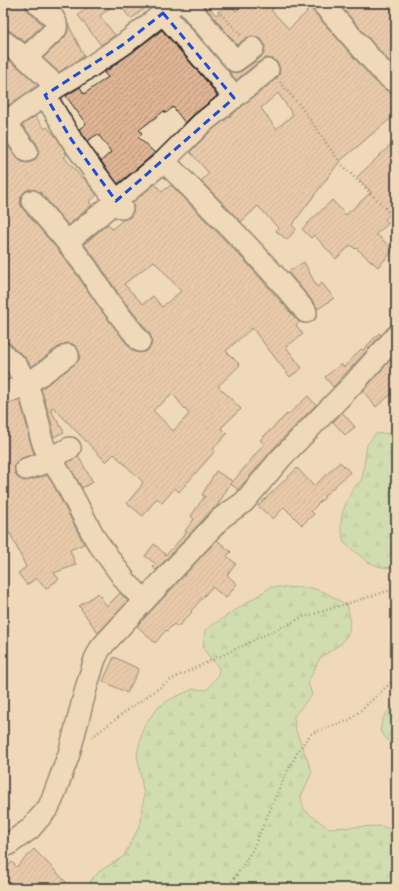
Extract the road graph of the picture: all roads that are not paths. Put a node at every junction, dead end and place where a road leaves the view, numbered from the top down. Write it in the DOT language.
graph roads {
  1 [pos="37,3"];
  2 [pos="186,3"];
  3 [pos="322,3"];
  4 [pos="169,8"];
  5 [pos="3,41"];
  6 [pos="253,48"];
  7 [pos="26,58"];
  8 [pos="268,70"];
  9 [pos="396,82"];
  10 [pos="51,91"];
  11 [pos="234,98"];
  12 [pos="4,123"];
  13 [pos="27,151"];
  14 [pos="164,161"];
  15 [pos="32,201"];
  16 [pos="119,204"];
  17 [pos="67,242"];
  18 [pos="306,312"];
  19 [pos="396,336"];
  20 [pos="140,341"];
  21 [pos="3,353"];
  22 [pos="68,355"];
  23 [pos="26,383"];
  24 [pos="3,393"];
  25 [pos="70,448"];
  26 [pos="50,458"];
  27 [pos="26,469"];
  28 [pos="144,600"];
  29 [pos="3,847"];
  1 -- 7 [label="street"];
  2 -- 6 [label="street"];
  3 -- 9 [label="street"];
  4 -- 10 [label="street"];
  4 -- 11 [label="street"];
  5 -- 7 [label="street"];
  7 -- 10 [label="street"];
  8 -- 11 [label="street"];
  10 -- 12 [label="street"];
  10 -- 16 [label="street"];
  11 -- 14 [label="street"];
  12 -- 13 [label="street"];
  14 -- 16 [label="street"];
  14 -- 18 [label="street"];
  15 -- 17 [label="street"];
  16 -- 17 [label="street"];
  17 -- 20 [label="street"];
  19 -- 28 [label="street"];
  21 -- 23 [label="street"];
  22 -- 23 [label="street"];
  23 -- 24 [label="street"];
  23 -- 26 [label="street"];
  25 -- 26 [label="street"];
  26 -- 27 [label="street"];
  26 -- 28 [label="street"];
  28 -- 29 [label="street"];
}
